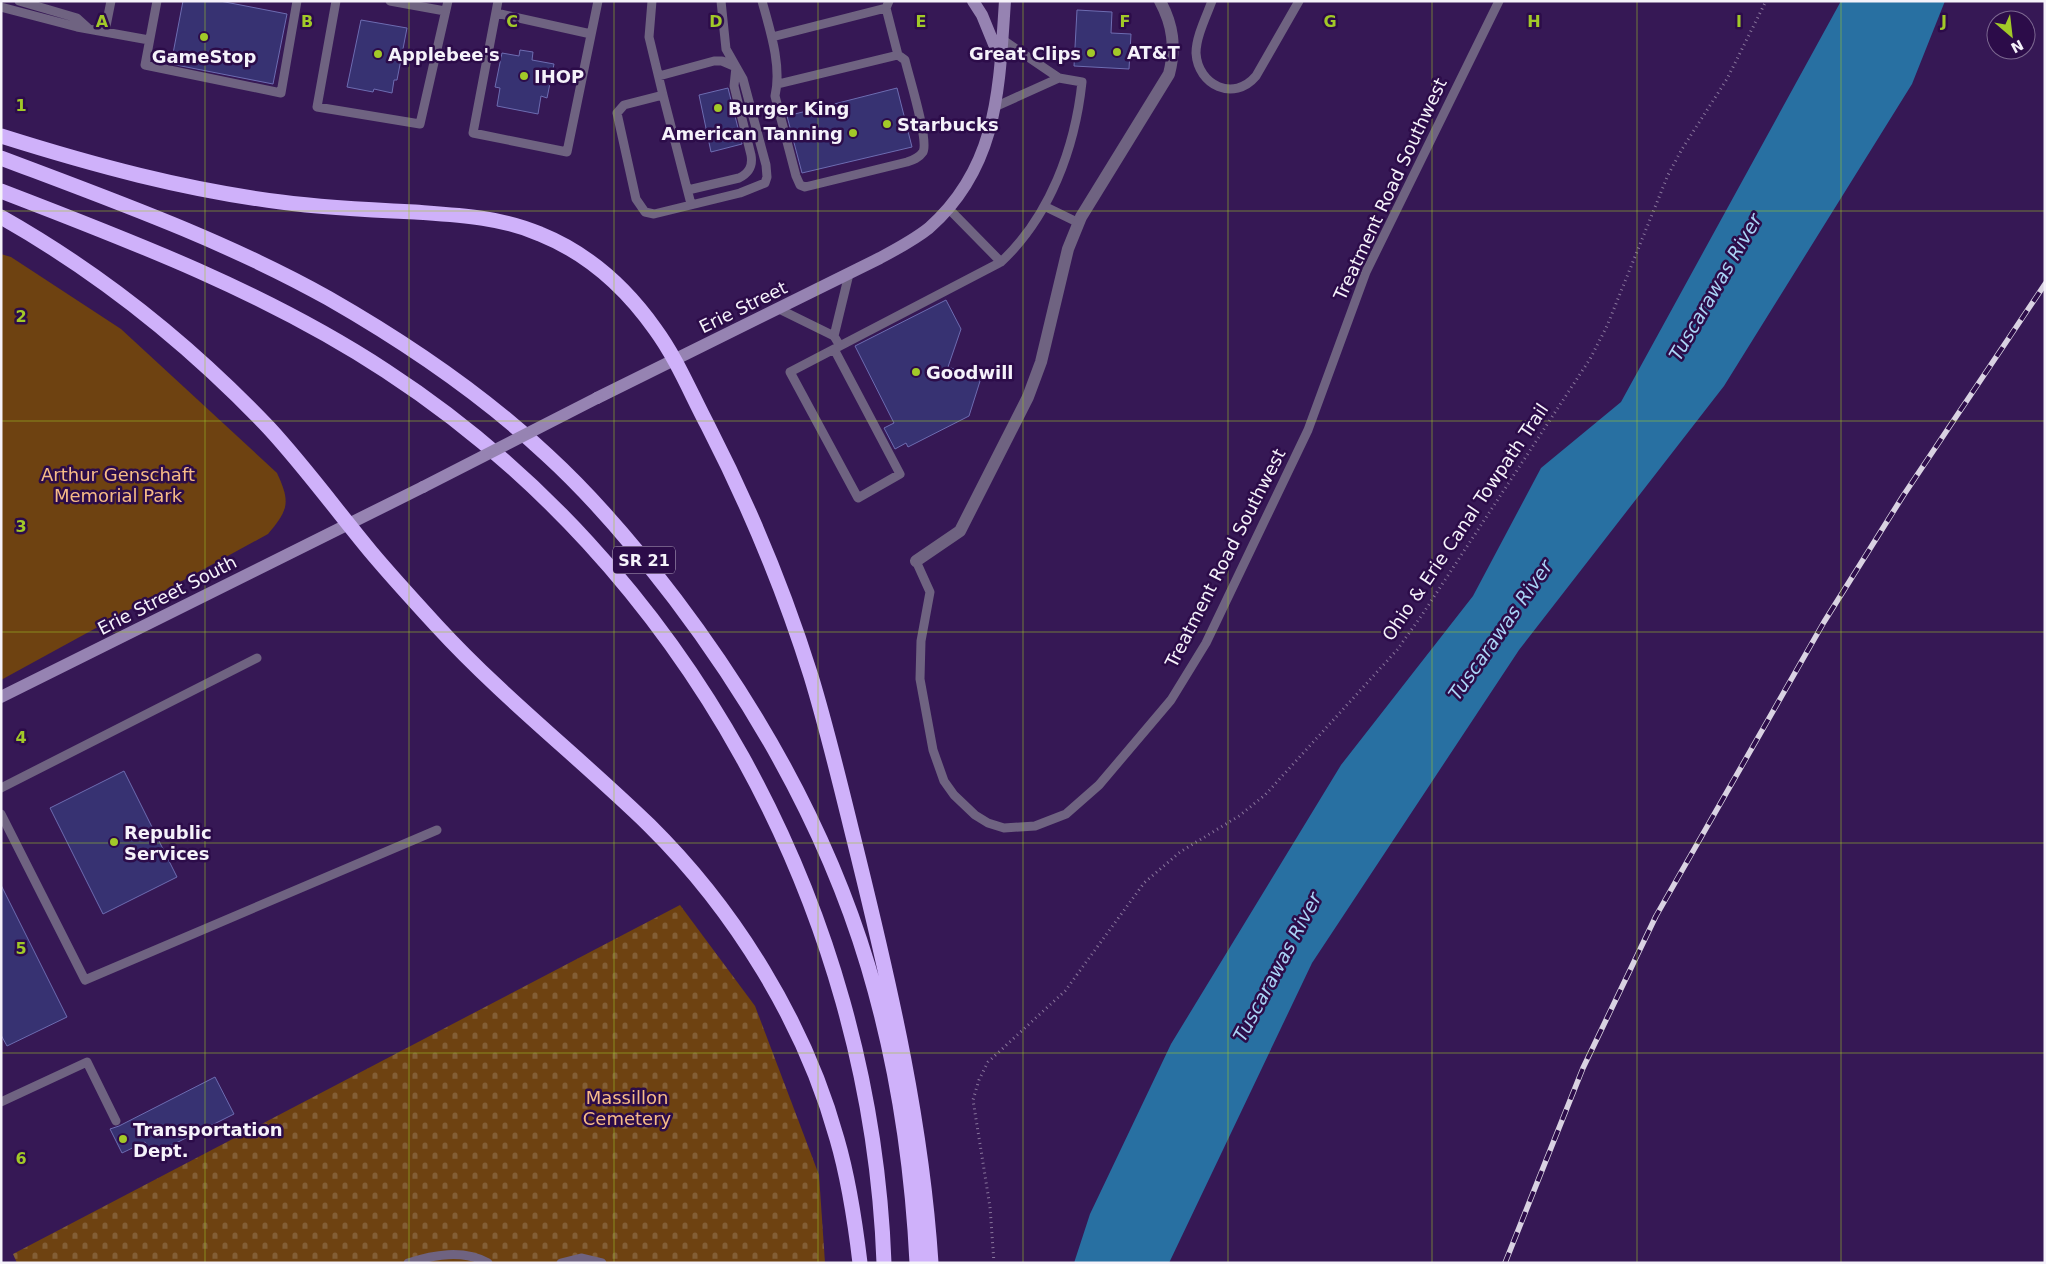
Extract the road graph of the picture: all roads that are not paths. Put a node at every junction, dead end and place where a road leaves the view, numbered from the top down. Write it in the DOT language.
graph roads {
  1 [pos="19,1"];
  2 [pos="111,1"];
  3 [pos="157,1"];
  4 [pos="297,1"];
  5 [pos="336,1"];
  6 [pos="390,1"];
  7 [pos="448,1"];
  8 [pos="498,1"];
  9 [pos="598,1"];
  10 [pos="652,1"];
  11 [pos="721,1"];
  12 [pos="762,1"];
  13 [pos="973,1"];
  14 [pos="1005,1"];
  15 [pos="1160,1"];
  16 [pos="1212,1"];
  17 [pos="1299,1"];
  18 [pos="1499,1"];
  19 [pos="888,4"];
  20 [pos="1,7"];
  21 [pos="446,11"];
  22 [pos="496,13"];
  23 [pos="88,28"];
  24 [pos="105,31"];
  25 [pos="591,34"];
  26 [pos="772,37"];
  27 [pos="149,40"];
  28 [pos="1003,40"];
  29 [pos="898,55"];
  30 [pos="1001,62"];
  31 [pos="736,67"];
  32 [pos="658,76"];
  33 [pos="1059,78"];
  34 [pos="778,84"];
  35 [pos="663,94"];
  36 [pos="996,106"];
  37 [pos="1,136"];
  38 [pos="1,158"];
  39 [pos="688,190"];
  40 [pos="1,191"];
  41 [pos="691,204"];
  42 [pos="1044,206"];
  43 [pos="948,208"];
  44 [pos="1,217"];
  45 [pos="1078,223"];
  46 [pos="1001,262"];
  47 [pos="849,274"];
  48 [pos="779,309"];
  49 [pos="834,336"];
  50 [pos="837,348"];
  51 [pos="674,359"];
  52 [pos="348,524"];
  53 [pos="916,561"];
  54 [pos="257,658"];
  55 [pos="1,697"];
  56 [pos="1,788"];
  57 [pos="1,814"];
  58 [pos="437,830"];
  59 [pos="1,1102"];
  60 [pos="116,1121"];
  61 [pos="408,1263"];
  62 [pos="488,1263"];
  63 [pos="561,1263"];
  64 [pos="602,1263"];
  65 [pos="860,1263"];
  66 [pos="884,1263"];
  67 [pos="917,1263"];
  68 [pos="931,1263"];
  1 -- 23 [label="lane"];
  2 -- 24 [label="lane"];
  3 -- 27 [label="lane"];
  4 -- 27 [label="lane"];
  5 -- 21 [label="lane"];
  6 -- 21 [label="lane"];
  7 -- 21 [label="lane"];
  8 -- 22 [label="lane"];
  9 -- 25 [label="lane"];
  10 -- 32 [label="lane"];
  11 -- 31 [label="lane"];
  12 -- 26 [label="lane"];
  13 -- 30 [label="main road"];
  14 -- 28 [label="main road, Erie Street"];
  15 -- 45 [label="street, Treatment Road Southwest"];
  16 -- 17 [label="lane"];
  18 -- 53 [label="lane, Treatment Road Southwest"];
  19 -- 26 [label="lane"];
  19 -- 29 [label="lane"];
  20 -- 23 [label="lane"];
  22 -- 25 [label="lane"];
  22 -- 25 [label="lane"];
  23 -- 24 [label="lane"];
  24 -- 27 [label="lane"];
  26 -- 34 [label="lane"];
  28 -- 30 [label="main road, Erie Street"];
  28 -- 33 [label="lane"];
  29 -- 34 [label="lane"];
  29 -- 34 [label="lane"];
  30 -- 36 [label="main road, Erie Street"];
  31 -- 32 [label="lane"];
  31 -- 39 [label="lane"];
  31 -- 41 [label="lane"];
  32 -- 35 [label="lane"];
  33 -- 36 [label="lane"];
  33 -- 42 [label="lane"];
  35 -- 39 [label="lane"];
  35 -- 41 [label="lane"];
  36 -- 43 [label="main road, Erie Street"];
  37 -- 51 [label="highway"];
  38 -- 67 [label="highway, SR 21"];
  39 -- 41 [label="lane"];
  40 -- 66 [label="highway, SR 21"];
  42 -- 45 [label="lane"];
  42 -- 46 [label="lane"];
  43 -- 46 [label="lane"];
  43 -- 47 [label="main road, Erie Street"];
  44 -- 52 [label="highway"];
  45 -- 53 [label="street, Treatment Road Southwest"];
  46 -- 50 [label="lane"];
  47 -- 48 [label="main road, Erie Street"];
  47 -- 49 [label="lane"];
  48 -- 49 [label="lane"];
  48 -- 51 [label="main road, Erie Street"];
  49 -- 50 [label="lane"];
  50 -- 50 [label="lane"];
  51 -- 52 [label="main road, Erie Street, bridge"];
  51 -- 68 [label="highway"];
  52 -- 55 [label="main road, Erie Street South"];
  52 -- 65 [label="highway"];
  54 -- 56 [label="lane"];
  57 -- 58 [label="lane"];
  59 -- 60 [label="lane"];
  61 -- 62 [label="lane"];
  63 -- 64 [label="lane"];
}
